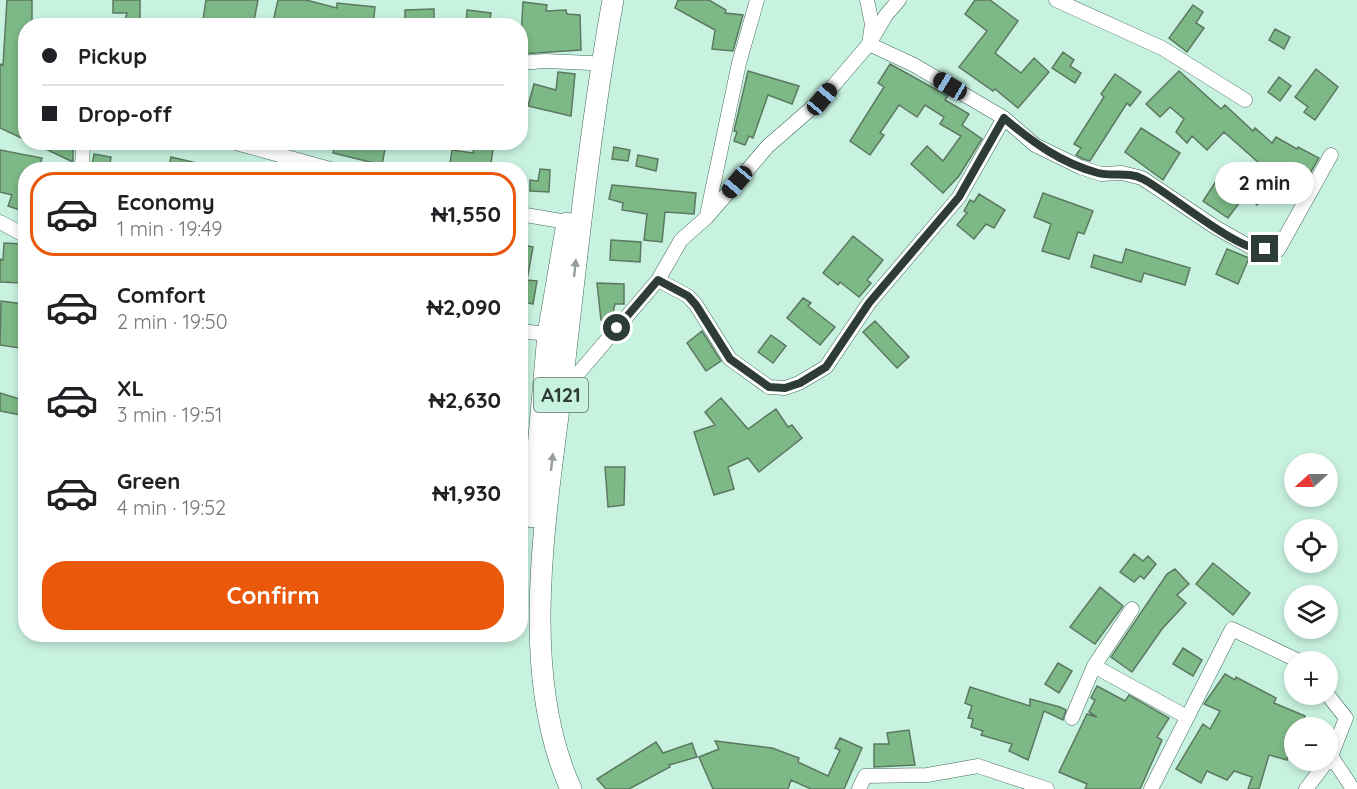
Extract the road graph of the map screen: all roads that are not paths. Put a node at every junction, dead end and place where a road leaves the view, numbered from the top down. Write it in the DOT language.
graph roads {
  1 [pos="599,0"];
  2 [pos="614,0"];
  3 [pos="757,0"];
  4 [pos="867,0"];
  5 [pos="899,0"];
  6 [pos="1056,0"];
  7 [pos="869,44"];
  8 [pos="528,62"];
  9 [pos="591,63"];
  10 [pos="1245,100"];
  11 [pos="1004,118"];
  12 [pos="261,150"];
  13 [pos="1331,154"];
  14 [pos="305,162"];
  15 [pos="528,215"];
  16 [pos="706,218"];
  17 [pos="0,222"];
  18 [pos="567,222"];
  19 [pos="18,232"];
  20 [pos="658,280"];
  21 [pos="528,331"];
  22 [pos="548,334"];
  23 [pos="562,381"];
  24 [pos="1131,609"];
  25 [pos="1284,654"];
  26 [pos="1094,666"];
  27 [pos="1336,705"];
  28 [pos="1187,717"];
  29 [pos="1072,718"];
  30 [pos="1338,737"];
  31 [pos="1338,767"];
  32 [pos="1319,771"];
  33 [pos="556,789"];
  34 [pos="571,789"];
  35 [pos="859,789"];
  36 [pos="1047,789"];
  37 [pos="1151,789"];
  38 [pos="1306,789"];
  39 [pos="1353,789"];
  1 -- 9 [label="main road, A121"];
  23 -- 2 [label="main road, A121, one-way"];
  3 -- 16 [label="street"];
  4 -- 7 [label="street"];
  5 -- 7 [label="street"];
  6 -- 10 [label="street"];
  7 -- 11 [label="street"];
  7 -- 16 [label="street"];
  8 -- 9 [label="street"];
  9 -- 18 [label="main road, A121"];
  11 -- 13 [label="street"];
  11 -- 20 [label="street"];
  12 -- 14 [label="street"];
  15 -- 18 [label="street"];
  16 -- 20 [label="street"];
  17 -- 19 [label="street"];
  18 -- 22 [label="main road, A121"];
  20 -- 23 [label="street"];
  21 -- 22 [label="street"];
  22 -- 33 [label="main road, A121"];
  34 -- 23 [label="main road, A121, one-way"];
  24 -- 26 [label="street"];
  25 -- 28 [label="street"];
  26 -- 28 [label="street"];
  26 -- 29 [label="street"];
  27 -- 30 [label="street"];
  28 -- 37 [label="street"];
  31 -- 39 [label="street"];
  32 -- 38 [label="street"];
  35 -- 36 [label="street"];
}
